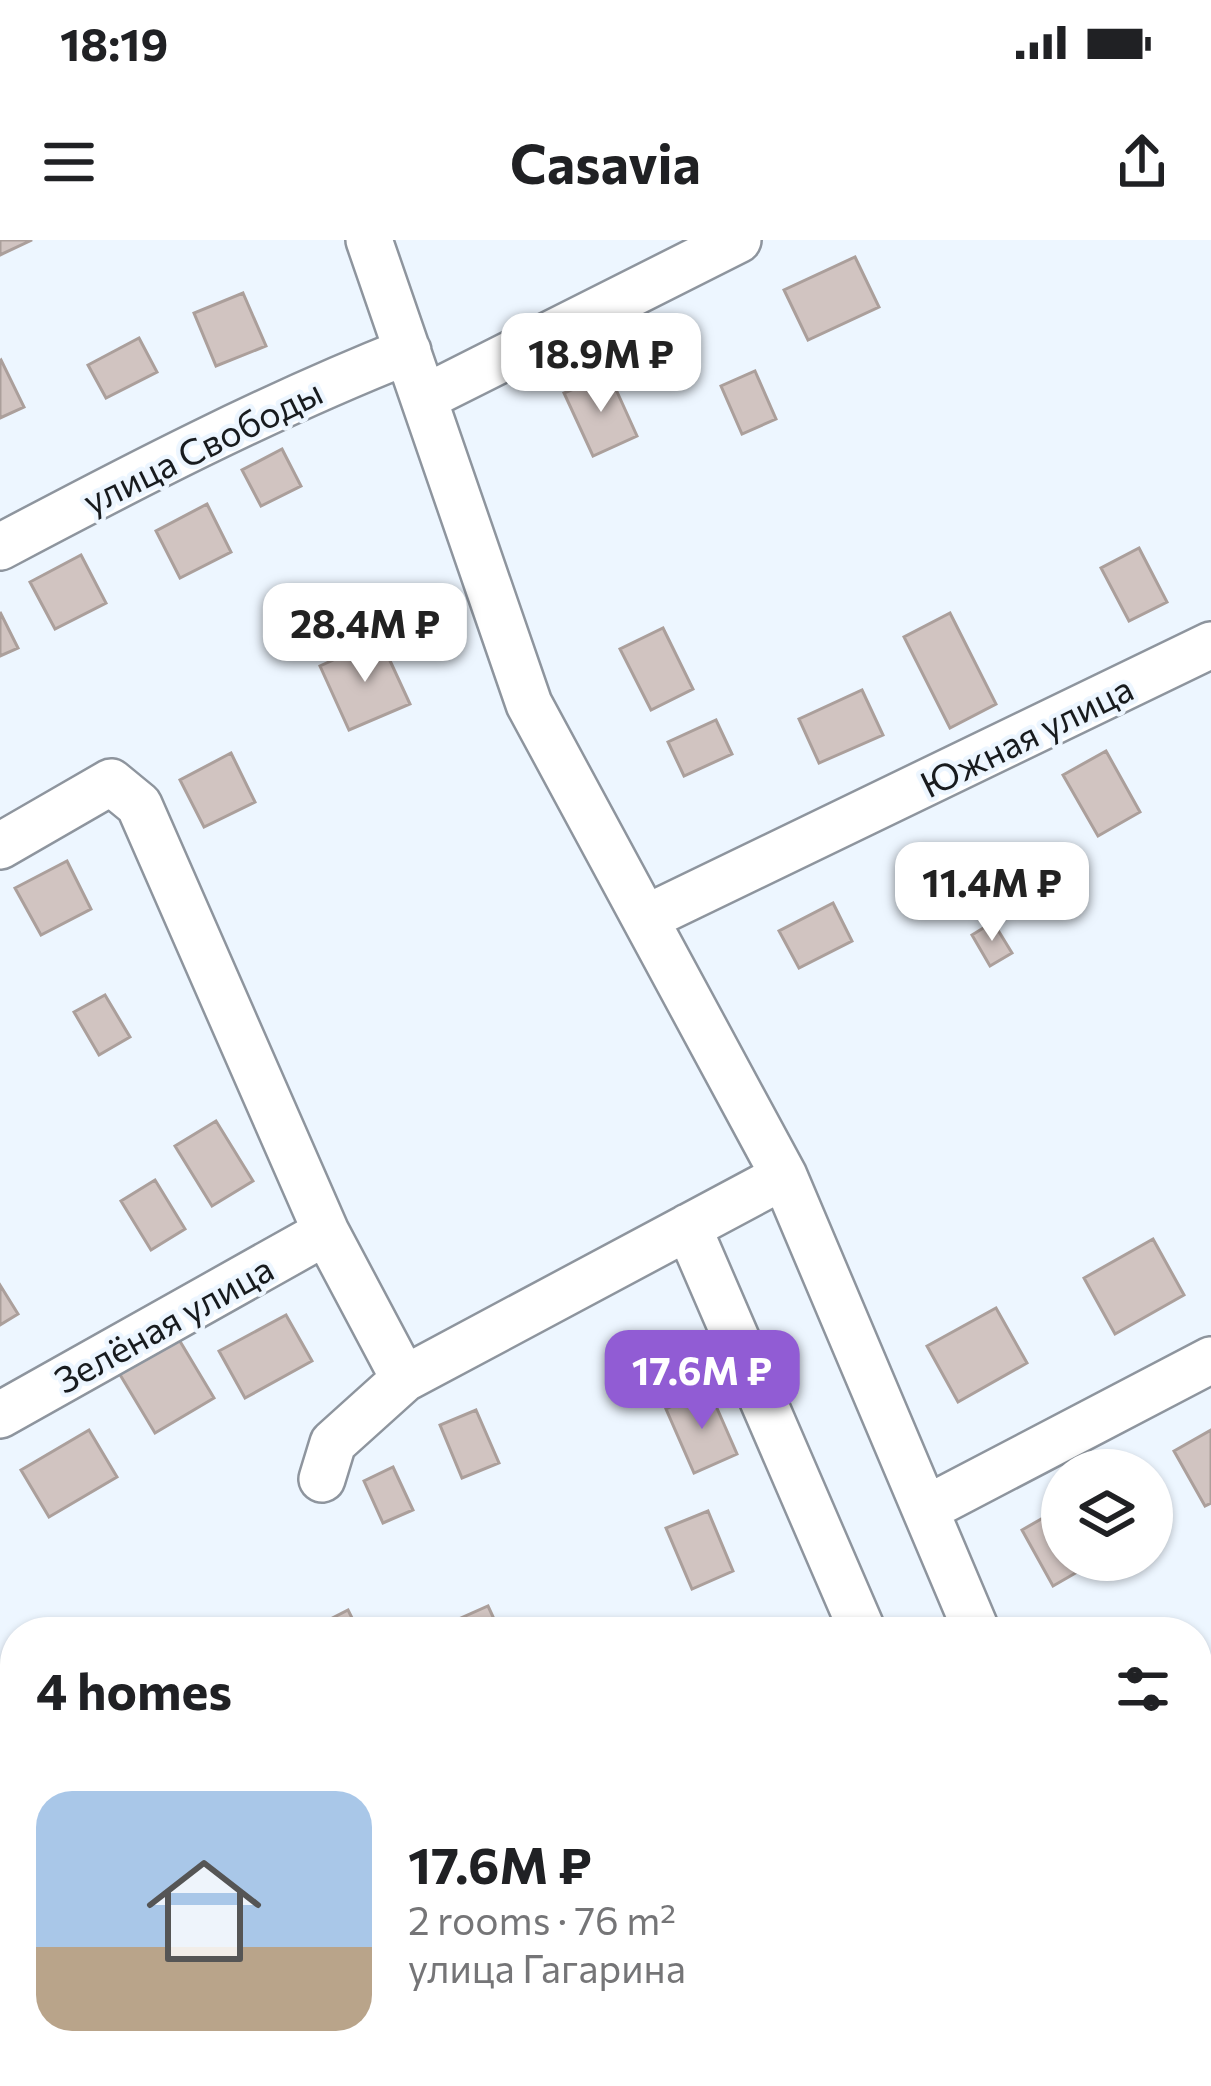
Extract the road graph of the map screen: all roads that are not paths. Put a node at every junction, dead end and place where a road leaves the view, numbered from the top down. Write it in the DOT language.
graph roads {
  1 [pos="368,240"];
  2 [pos="738,240"];
  3 [pos="408,351"];
  4 [pos="424,398"];
  5 [pos="0,547"];
  6 [pos="1211,645"];
  7 [pos="0,845"];
  8 [pos="646,918"];
  9 [pos="784,1176"];
  10 [pos="688,1227"];
  11 [pos="326,1232"];
  12 [pos="1211,1360"];
  13 [pos="404,1379"];
  14 [pos="0,1415"];
  15 [pos="322,1479"];
  16 [pos="926,1509"];
  17 [pos="857,1617"];
  18 [pos="971,1617"];
  1 -- 3 [label="street"];
  2 -- 4 [label="street"];
  3 -- 4 [label="street"];
  3 -- 5 [label="street, улица Свободы"];
  4 -- 8 [label="street"];
  6 -- 8 [label="street, Южная улица"];
  7 -- 11 [label="street"];
  8 -- 9 [label="street"];
  9 -- 10 [label="street"];
  9 -- 16 [label="street"];
  10 -- 13 [label="street"];
  10 -- 17 [label="street"];
  11 -- 13 [label="street"];
  11 -- 14 [label="street, Зелёная улица"];
  12 -- 16 [label="street"];
  13 -- 15 [label="street"];
  16 -- 18 [label="street"];
}
